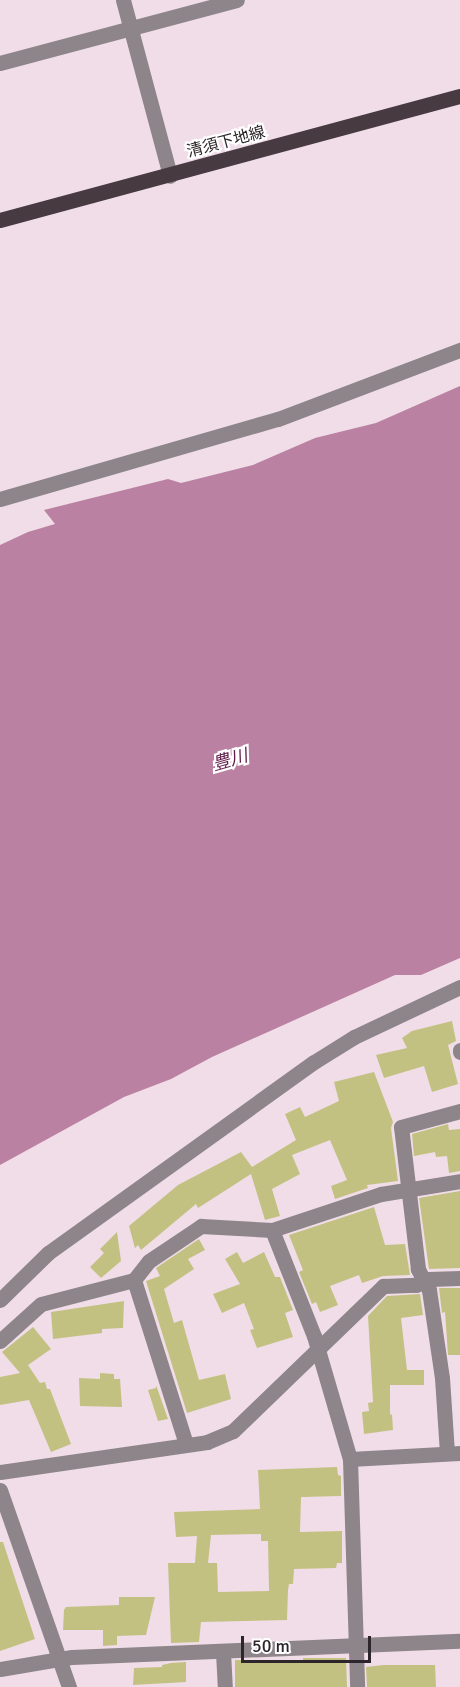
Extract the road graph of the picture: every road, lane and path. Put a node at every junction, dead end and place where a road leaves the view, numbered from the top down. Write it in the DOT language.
graph roads {
  1 [pos="123,0"];
  2 [pos="237,0"];
  3 [pos="130,28"];
  4 [pos="0,63"];
  5 [pos="460,96"];
  6 [pos="170,176"];
  7 [pos="0,220"];
  8 [pos="460,350"];
  9 [pos="0,499"];
  10 [pos="460,987"];
  11 [pos="438,995"];
  12 [pos="460,997"];
  13 [pos="460,1111"];
  14 [pos="460,1181"];
  15 [pos="409,1189"];
  16 [pos="272,1230"];
  17 [pos="460,1278"];
  18 [pos="134,1280"];
  19 [pos="423,1282"];
  20 [pos="6,1288"];
  21 [pos="0,1300"];
  22 [pos="0,1341"];
  23 [pos="318,1351"];
  24 [pos="186,1444"];
  25 [pos="454,1453"];
  26 [pos="350,1459"];
  27 [pos="0,1472"];
  28 [pos="0,1490"];
  29 [pos="460,1641"];
  30 [pos="355,1646"];
  31 [pos="223,1652"];
  32 [pos="58,1658"];
  33 [pos="0,1669"];
  34 [pos="69,1687"];
  35 [pos="225,1687"];
  36 [pos="357,1687"];
  1 -- 3 [label="street"];
  2 -- 3 [label="street"];
  3 -- 4 [label="street"];
  3 -- 6 [label="street"];
  5 -- 6 [label="main road, 清須下地線"];
  6 -- 7 [label="main road, 清須下地線"];
  8 -- 9 [label="street"];
  10 -- 11 [label="street"];
  11 -- 12 [label="street"];
  11 -- 20 [label="street"];
  13 -- 15 [label="street"];
  14 -- 15 [label="street"];
  15 -- 16 [label="street"];
  15 -- 19 [label="street"];
  16 -- 18 [label="street"];
  16 -- 23 [label="street"];
  17 -- 19 [label="street"];
  18 -- 22 [label="street"];
  18 -- 24 [label="street"];
  19 -- 23 [label="street"];
  19 -- 25 [label="street"];
  20 -- 21 [label="street"];
  23 -- 24 [label="street"];
  23 -- 26 [label="street"];
  24 -- 27 [label="street"];
  25 -- 26 [label="street"];
  26 -- 30 [label="street"];
  28 -- 32 [label="street"];
  29 -- 30 [label="street"];
  30 -- 31 [label="street"];
  30 -- 36 [label="street"];
  31 -- 32 [label="street"];
  31 -- 35 [label="street"];
  32 -- 33 [label="street"];
  32 -- 34 [label="street"];
}
